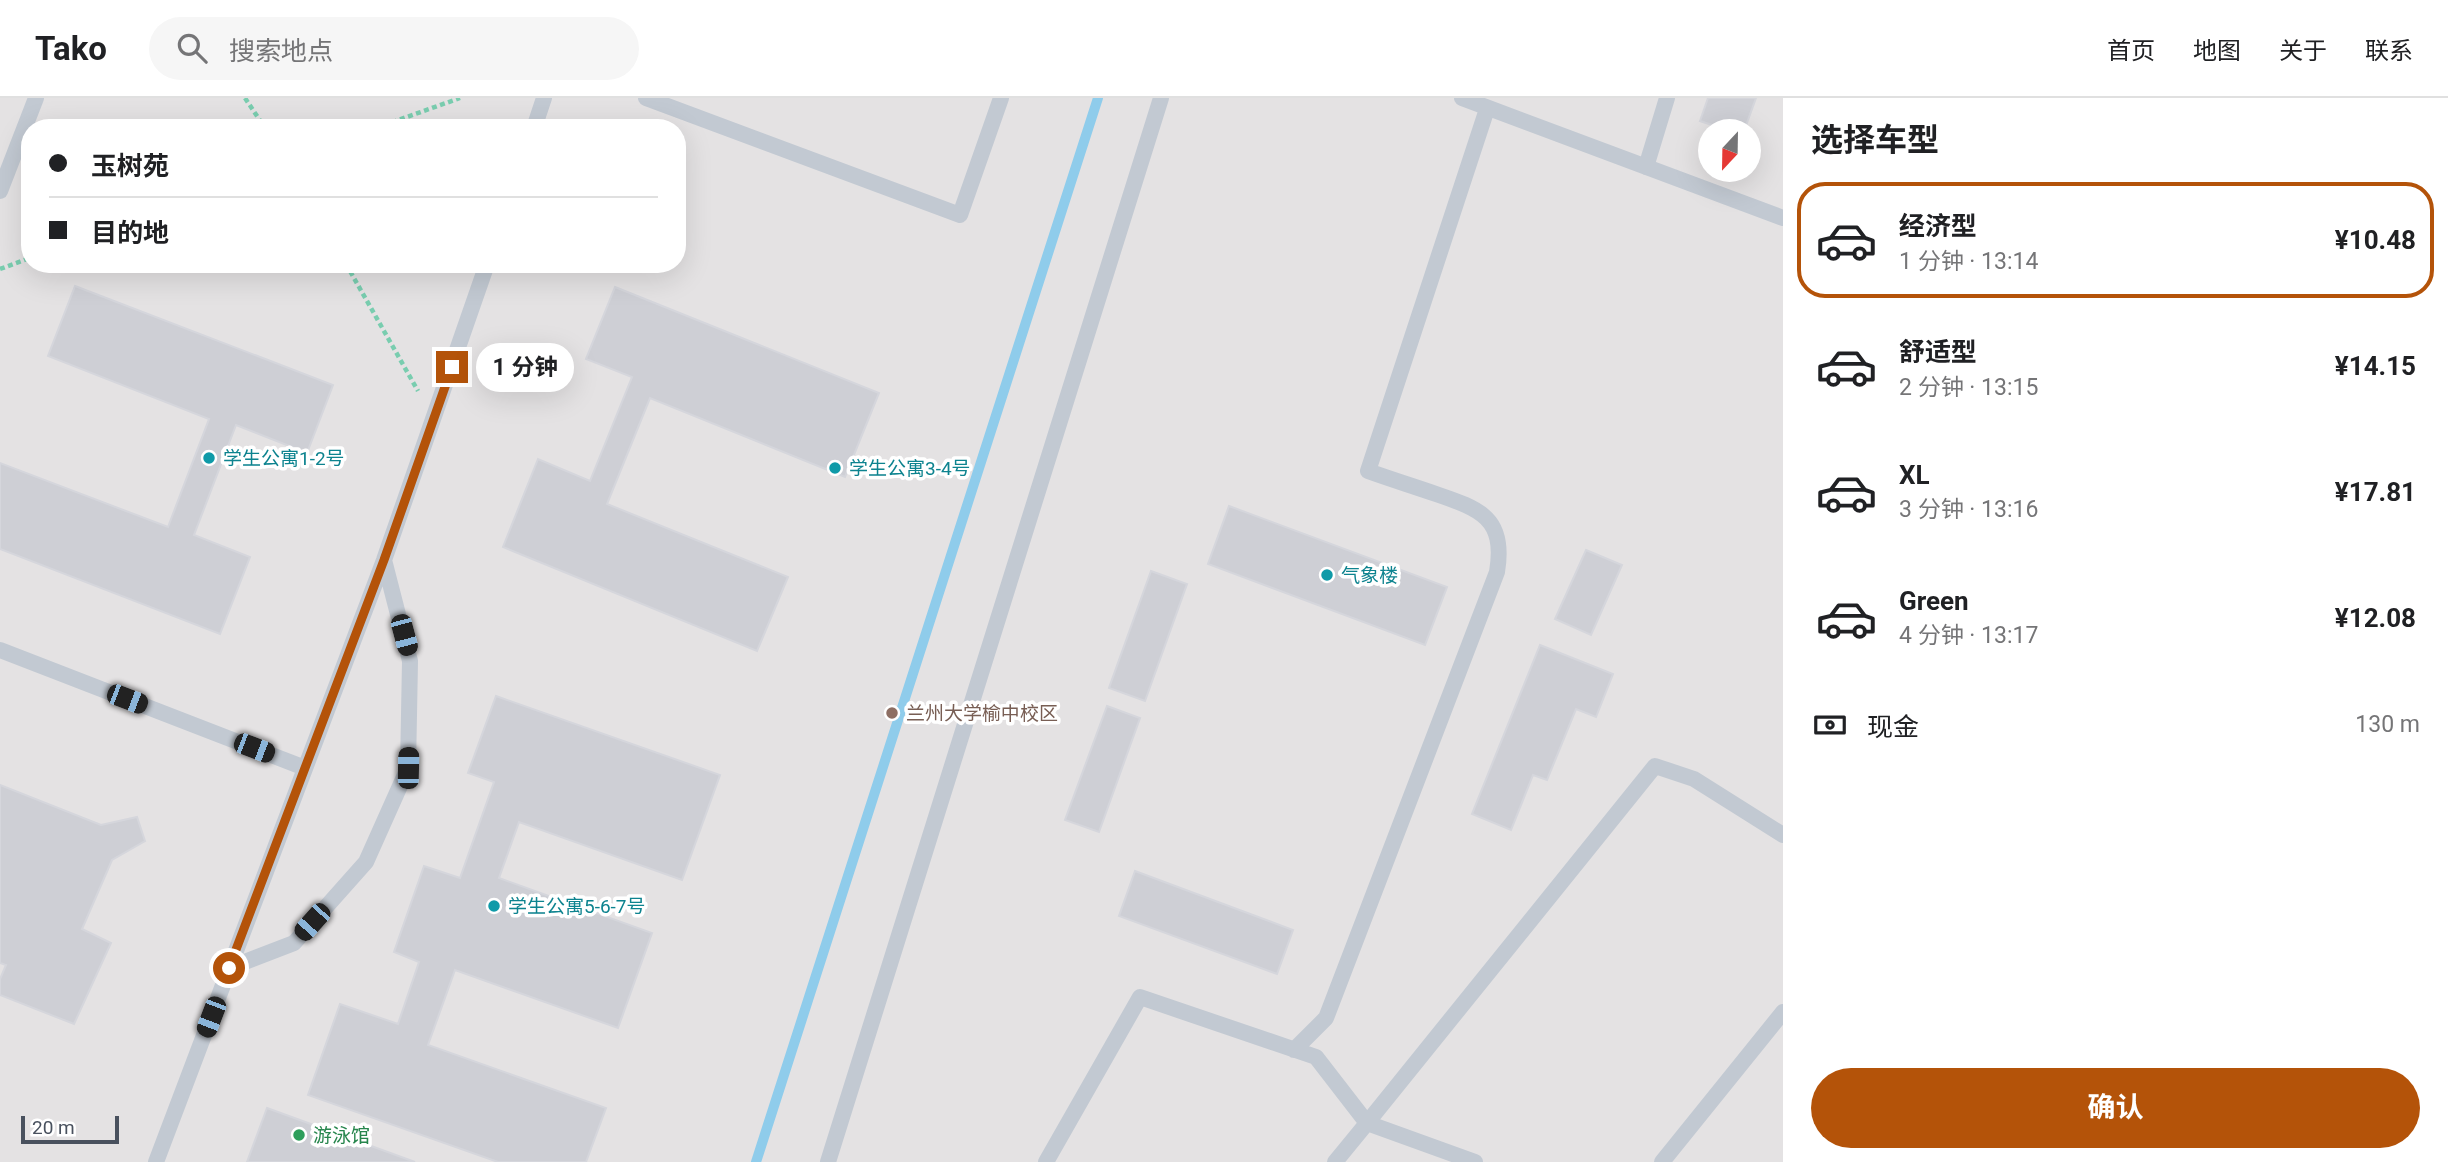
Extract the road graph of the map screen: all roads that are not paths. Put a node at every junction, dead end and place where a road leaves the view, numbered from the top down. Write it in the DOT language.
graph roads {
  1 [pos="36,98"];
  2 [pos="544,98"];
  3 [pos="646,98"];
  4 [pos="1001,98"];
  5 [pos="1161,98"];
  6 [pos="1462,98"];
  7 [pos="1667,98"];
  8 [pos="1487,108"];
  9 [pos="28,119"];
  10 [pos="537,119"];
  11 [pos="21,137"];
  12 [pos="1646,167"];
  13 [pos="0,191"];
  14 [pos="1783,218"];
  15 [pos="484,273"];
  16 [pos="384,560"];
  17 [pos="0,650"];
  18 [pos="305,768"];
  19 [pos="1783,835"];
  20 [pos="229,968"];
  21 [pos="1783,1012"];
  22 [pos="1294,1050"];
  23 [pos="1367,1123"];
  24 [pos="156,1162"];
  25 [pos="828,1162"];
  26 [pos="1046,1162"];
  27 [pos="1335,1162"];
  28 [pos="1475,1162"];
  29 [pos="1662,1162"];
  1 -- 9 [label="lane"];
  2 -- 10 [label="lane"];
  3 -- 4 [label="lane"];
  5 -- 25 [label="lane"];
  6 -- 8 [label="lane"];
  7 -- 12 [label="lane"];
  8 -- 12 [label="lane"];
  8 -- 22 [label="lane"];
  11 -- 13 [label="lane"];
  12 -- 14 [label="lane"];
  15 -- 16 [label="lane"];
  16 -- 18 [label="lane"];
  16 -- 20 [label="lane"];
  17 -- 18 [label="lane"];
  18 -- 20 [label="lane"];
  19 -- 23 [label="lane"];
  20 -- 24 [label="lane"];
  21 -- 29 [label="lane"];
  22 -- 23 [label="lane"];
  22 -- 26 [label="lane"];
  23 -- 27 [label="lane"];
  23 -- 28 [label="lane"];
}
